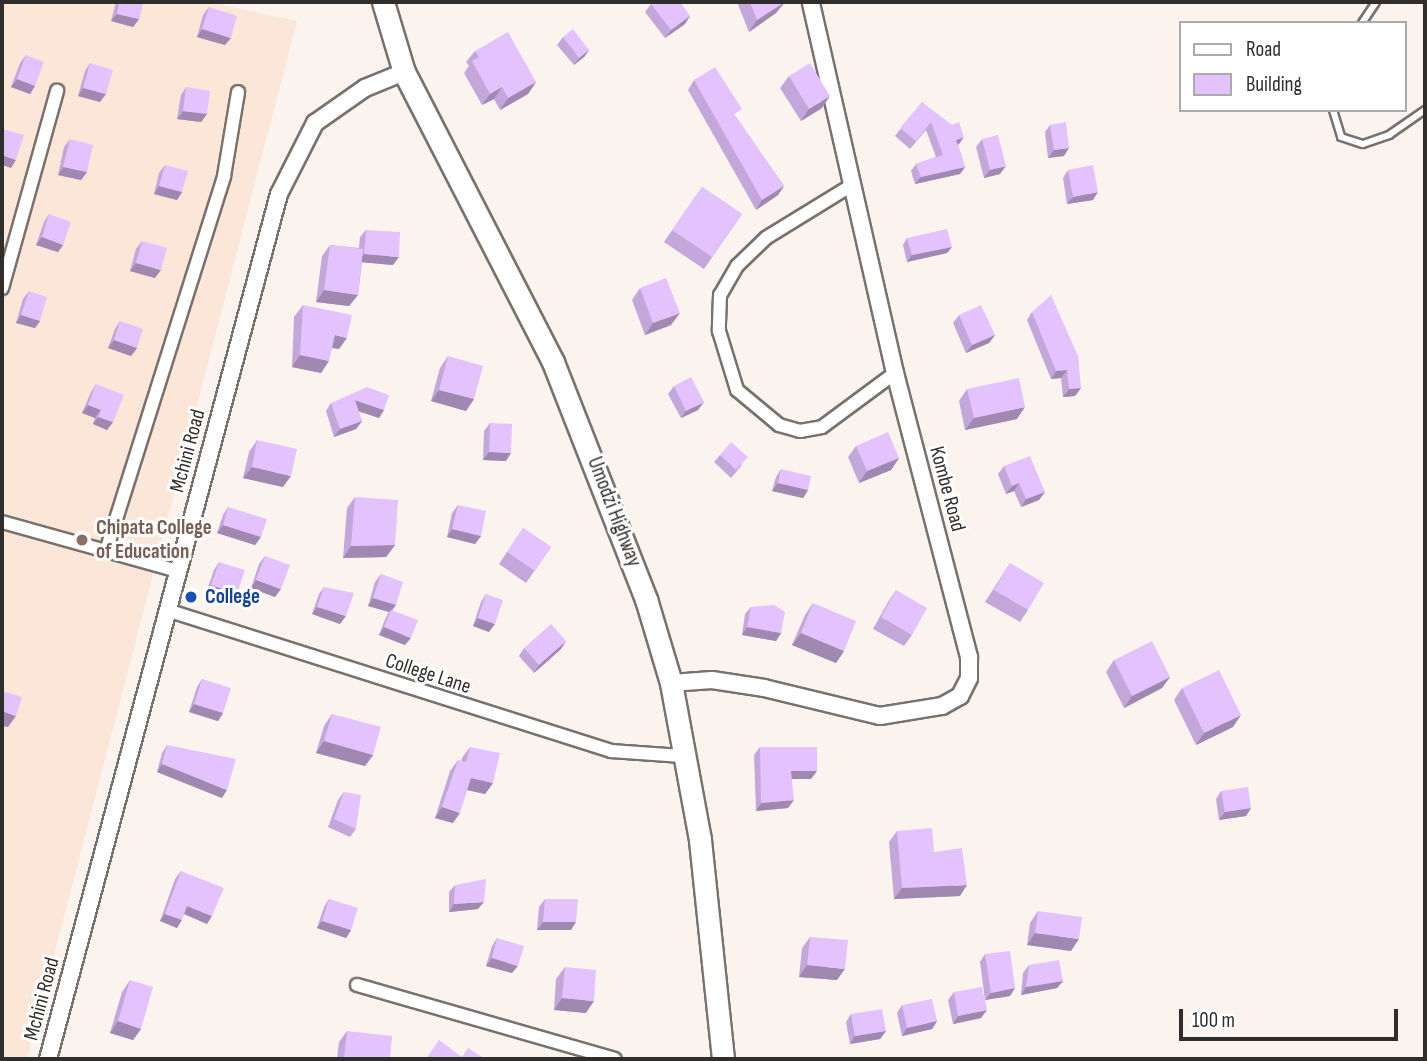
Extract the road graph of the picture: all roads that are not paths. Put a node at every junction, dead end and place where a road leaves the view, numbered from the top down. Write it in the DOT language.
graph roads {
  1 [pos="383,2"];
  2 [pos="811,2"];
  3 [pos="1376,2"];
  4 [pos="1363,21"];
  5 [pos="404,72"];
  6 [pos="57,91"];
  7 [pos="238,92"];
  8 [pos="1425,110"];
  9 [pos="1334,112"];
  10 [pos="852,185"];
  11 [pos="2,288"];
  12 [pos="895,373"];
  13 [pos="2,522"];
  14 [pos="106,551"];
  15 [pos="178,570"];
  16 [pos="167,610"];
  17 [pos="671,683"];
  18 [pos="682,756"];
  19 [pos="357,985"];
  20 [pos="48,1059"];
  21 [pos="615,1059"];
  22 [pos="723,1059"];
  1 -- 5 [label="highway, Umodzi Highway"];
  2 -- 10 [label="street, Kombe Road"];
  3 -- 4 [label="lane"];
  5 -- 15 [label="street, Mchini Road"];
  5 -- 17 [label="highway, Umodzi Highway"];
  6 -- 11 [label="street"];
  7 -- 14 [label="street"];
  8 -- 9 [label="lane"];
  10 -- 12 [label="street, Kombe Road"];
  10 -- 12 [label="street"];
  12 -- 17 [label="street, Kombe Road"];
  13 -- 14 [label="street"];
  14 -- 15 [label="street"];
  15 -- 16 [label="street, Mchini Road"];
  16 -- 18 [label="street, College Lane"];
  16 -- 20 [label="street, Mchini Road"];
  17 -- 18 [label="highway, Umodzi Highway"];
  18 -- 22 [label="highway, Umodzi Highway"];
  19 -- 21 [label="street"];
}
